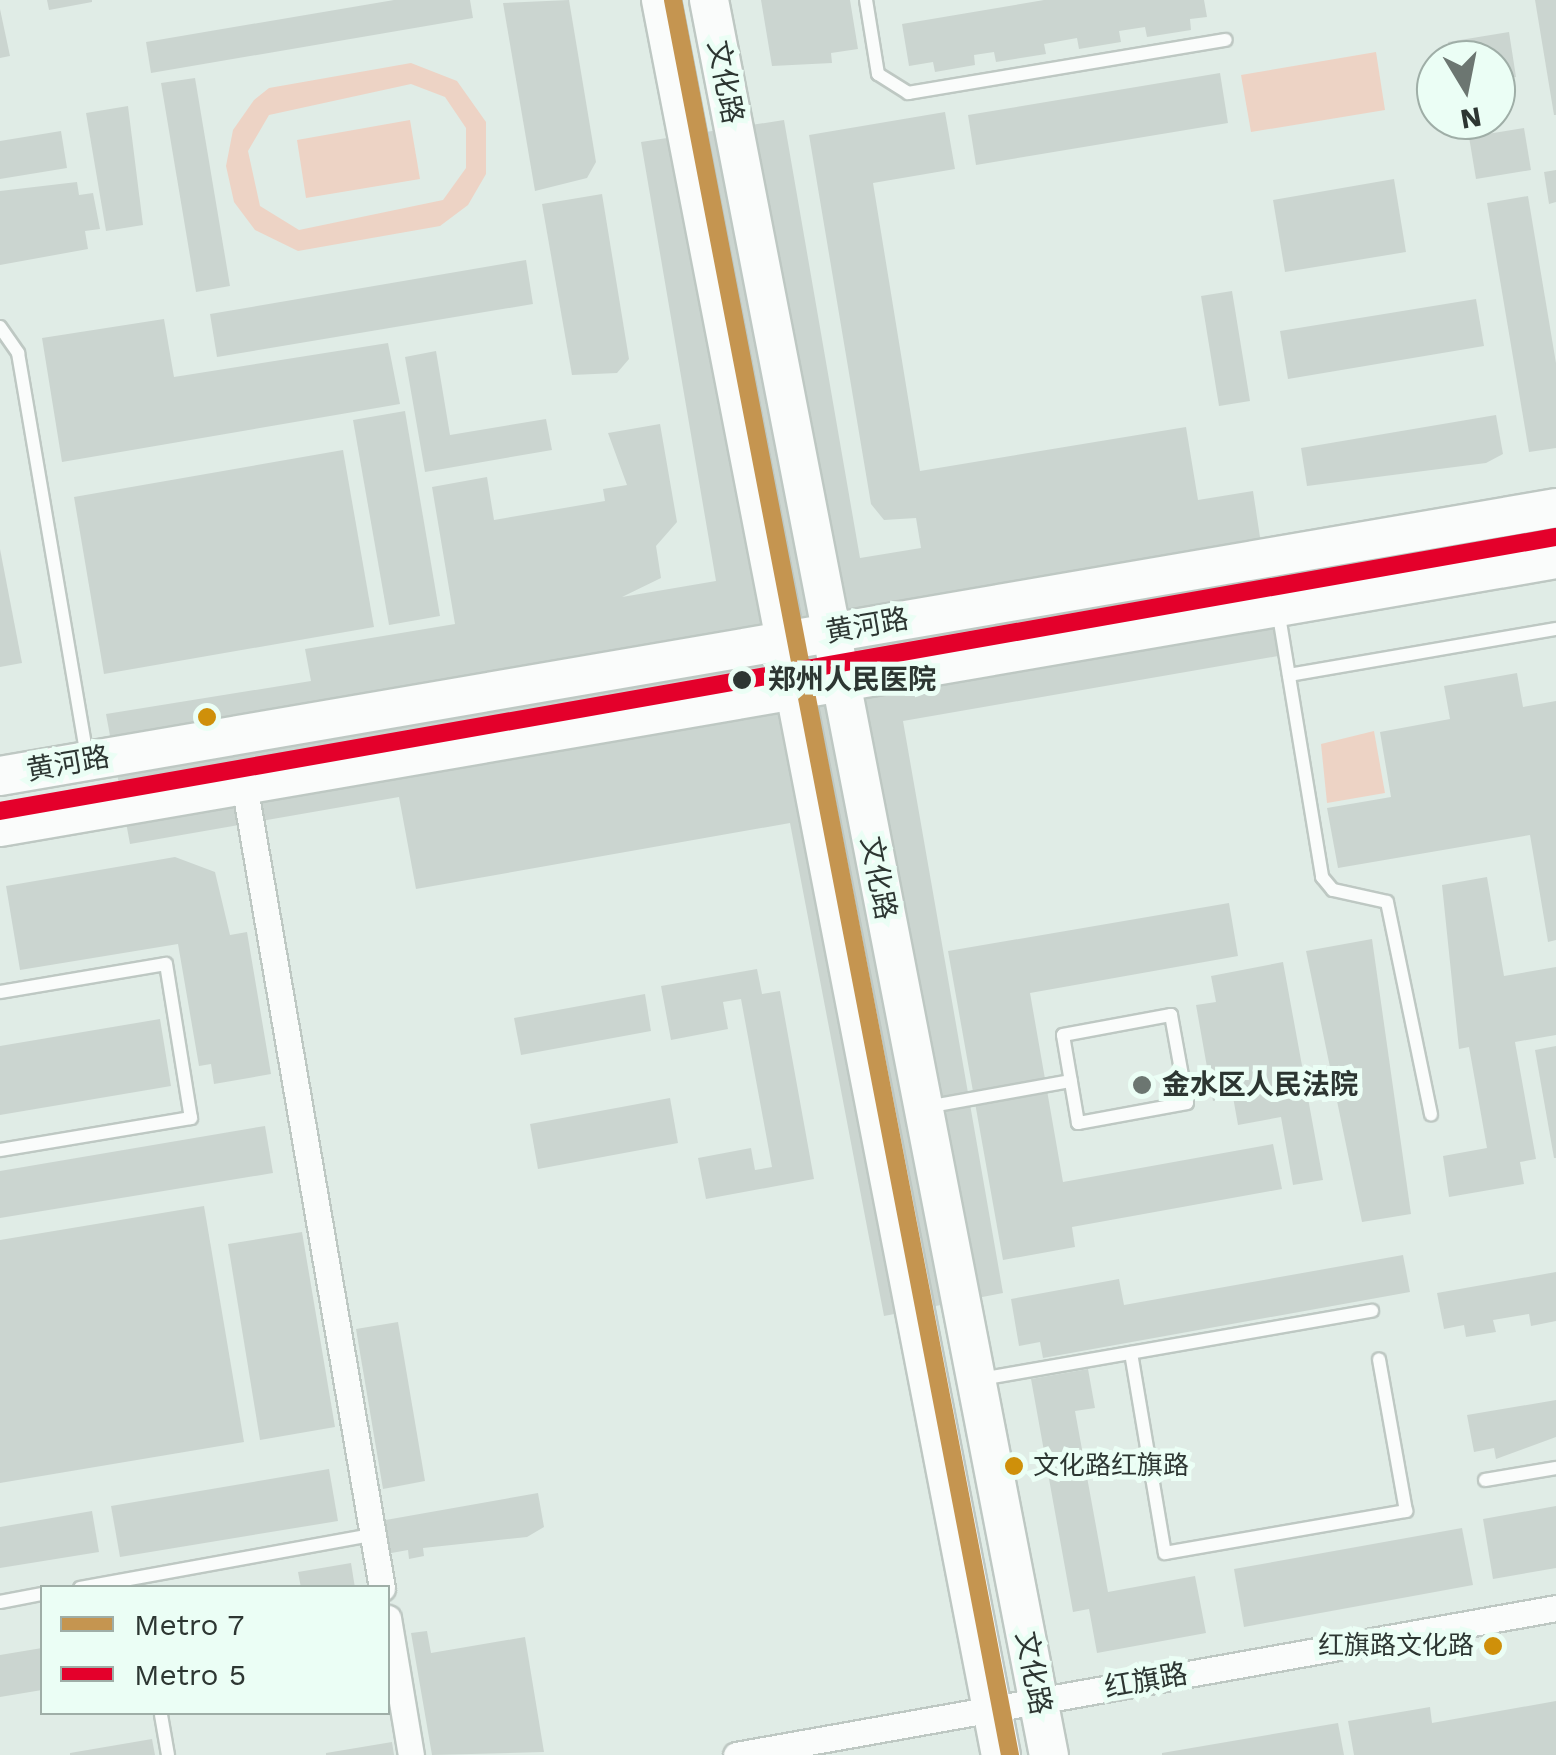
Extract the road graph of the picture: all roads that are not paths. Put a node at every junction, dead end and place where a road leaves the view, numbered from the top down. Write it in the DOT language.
graph roads {
  1 [pos="661,0"];
  2 [pos="709,0"];
  3 [pos="866,0"];
  4 [pos="1226,40"];
  5 [pos="0,327"];
  6 [pos="1556,508"];
  7 [pos="1556,559"];
  8 [pos="1278,607"];
  9 [pos="1556,628"];
  10 [pos="831,632"];
  11 [pos="785,640"];
  12 [pos="1288,675"];
  13 [pos="840,682"];
  14 [pos="794,690"];
  15 [pos="88,760"];
  16 [pos="0,776"];
  17 [pos="244,784"];
  18 [pos="0,828"];
  19 [pos="0,992"];
  20 [pos="1071,1081"];
  21 [pos="923,1107"];
  22 [pos="1431,1114"];
  23 [pos="0,1150"];
  24 [pos="1372,1311"];
  25 [pos="1131,1353"];
  26 [pos="1379,1359"];
  27 [pos="976,1380"];
  28 [pos="1556,1468"];
  29 [pos="1485,1480"];
  30 [pos="373,1535"];
  31 [pos="97,1585"];
  32 [pos="381,1585"];
  33 [pos="40,1594"];
  34 [pos="0,1602"];
  35 [pos="1556,1608"];
  36 [pos="390,1630"];
  37 [pos="1038,1700"];
  38 [pos="992,1708"];
  39 [pos="161,1716"];
  40 [pos="168,1755"];
  41 [pos="411,1755"];
  42 [pos="736,1755"];
  43 [pos="1001,1755"];
  44 [pos="1048,1755"];
  1 -- 11 [label="main road, 文化路"];
  2 -- 10 [label="main road, 文化路"];
  3 -- 4 [label="lane"];
  5 -- 15 [label="lane"];
  6 -- 10 [label="main road, 黄河路"];
  7 -- 8 [label="main road, 黄河路"];
  8 -- 12 [label="lane"];
  8 -- 13 [label="main road, 黄河路"];
  9 -- 12 [label="lane"];
  10 -- 11 [label="main road, 黄河路"];
  10 -- 13 [label="main road, 文化路"];
  11 -- 14 [label="main road, 文化路"];
  11 -- 15 [label="main road, 黄河路"];
  12 -- 22 [label="lane"];
  13 -- 14 [label="main road, 黄河路"];
  13 -- 21 [label="main road, 文化路"];
  14 -- 17 [label="main road, 黄河路"];
  14 -- 38 [label="main road, 文化路"];
  15 -- 16 [label="main road, 黄河路"];
  17 -- 18 [label="main road, 黄河路"];
  17 -- 30 [label="street"];
  19 -- 23 [label="lane"];
  20 -- 20 [label="lane"];
  20 -- 21 [label="lane"];
  21 -- 27 [label="main road, 文化路"];
  24 -- 25 [label="lane"];
  25 -- 26 [label="lane"];
  25 -- 27 [label="lane"];
  27 -- 37 [label="main road, 文化路"];
  28 -- 29 [label="lane"];
  30 -- 31 [label="lane"];
  30 -- 32 [label="street"];
  33 -- 34 [label="lane"];
  35 -- 37 [label="street, 红旗路"];
  36 -- 41 [label="street"];
  37 -- 38 [label="street, 红旗路"];
  37 -- 44 [label="main road, 文化路"];
  38 -- 42 [label="street, 红旗路"];
  38 -- 43 [label="main road, 文化路"];
  39 -- 40 [label="lane"];
}
